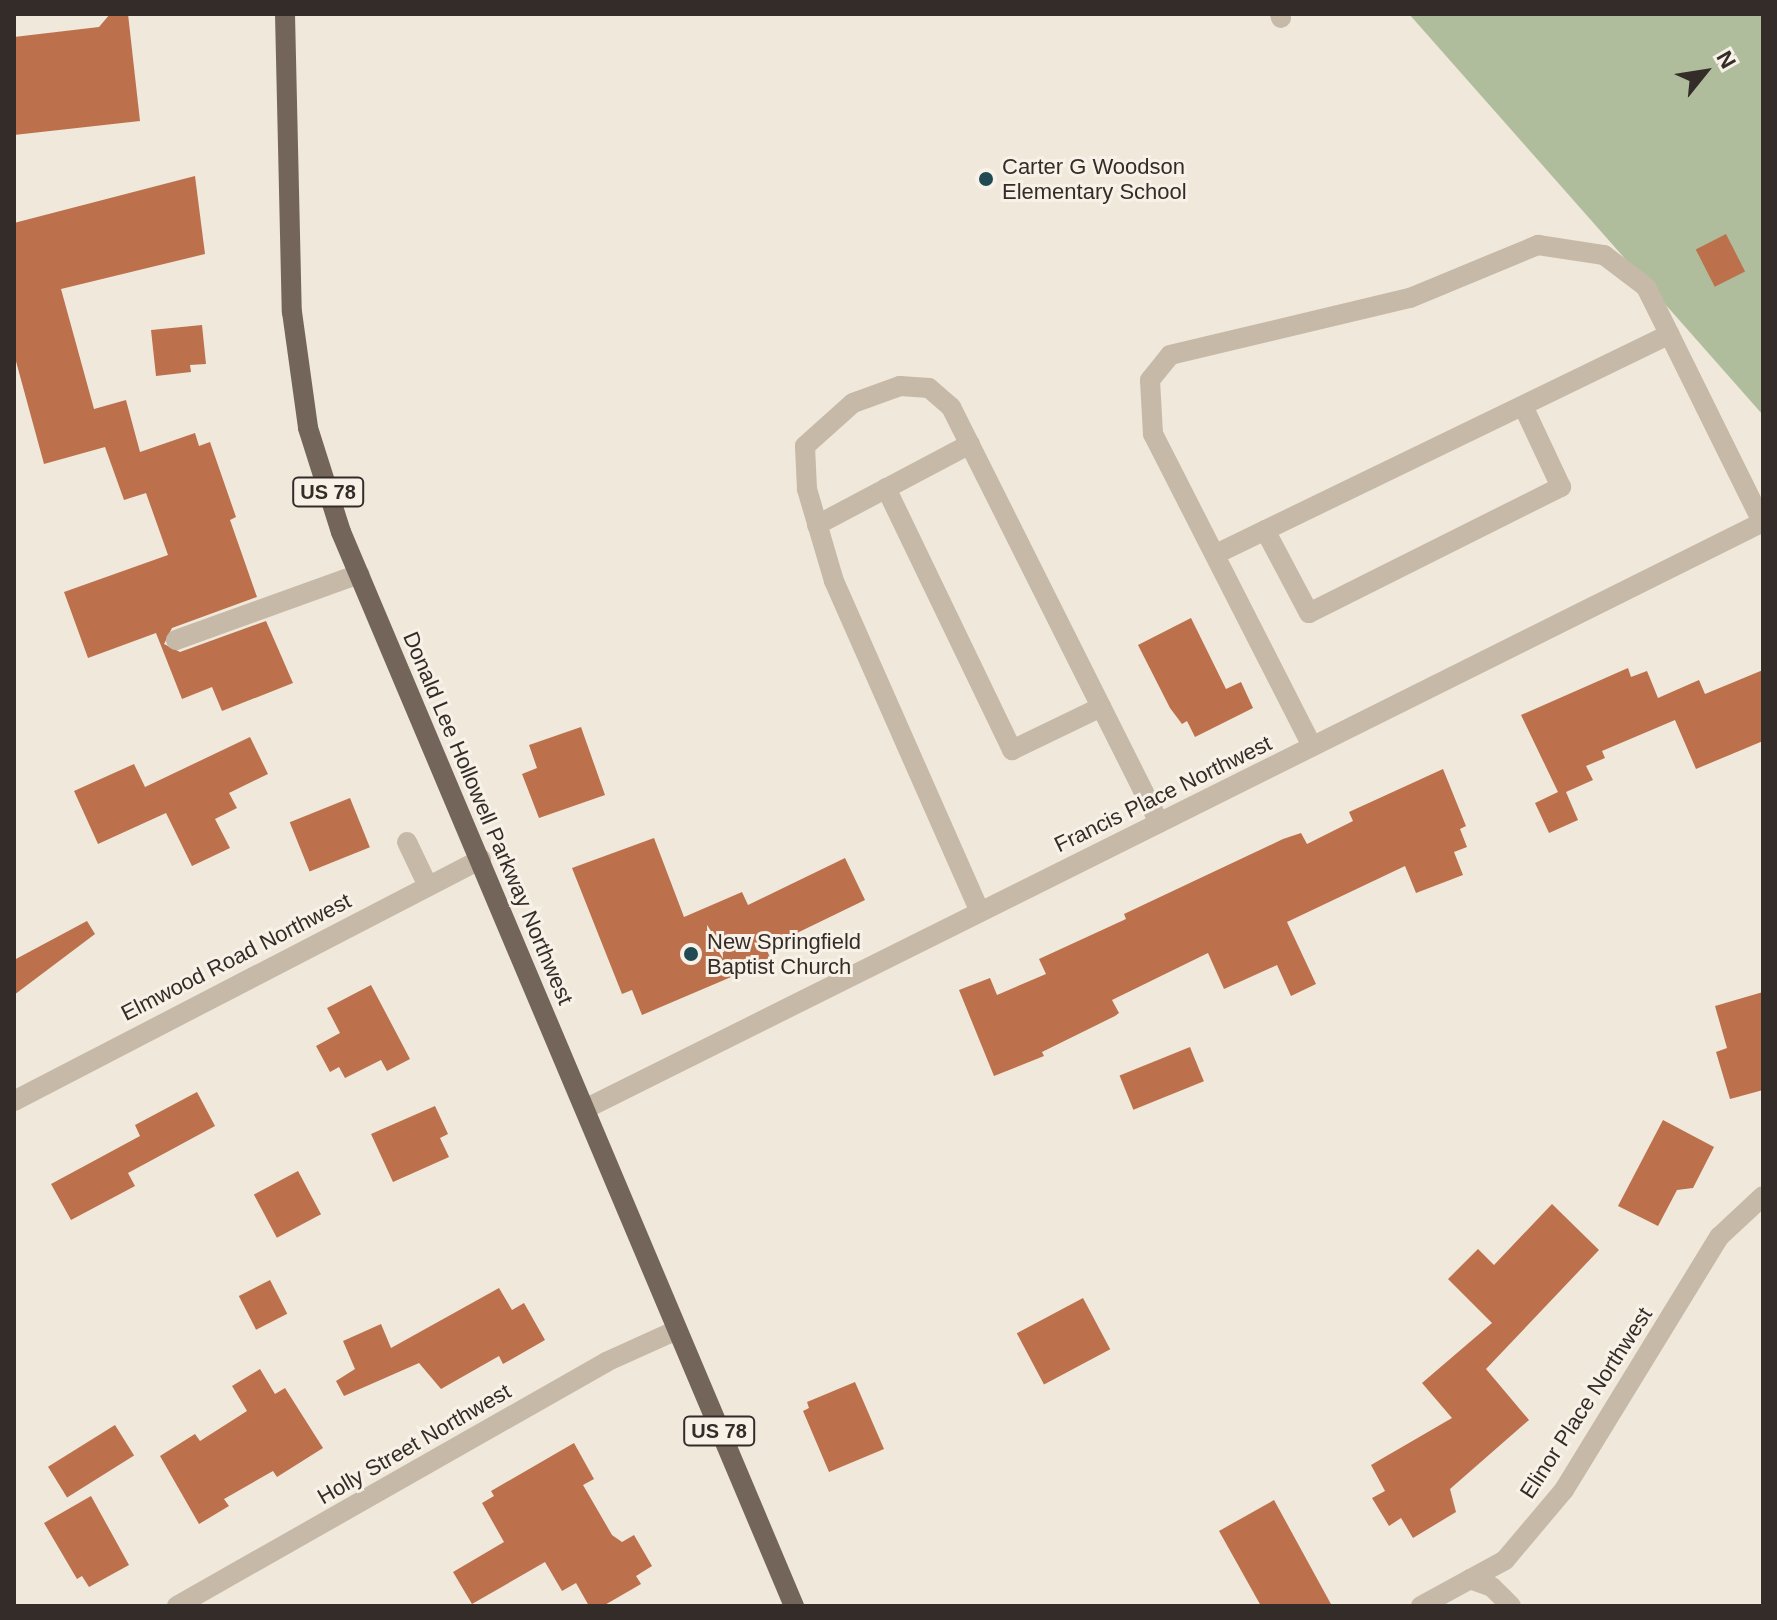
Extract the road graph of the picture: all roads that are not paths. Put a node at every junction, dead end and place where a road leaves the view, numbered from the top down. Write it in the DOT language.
graph roads {
  1 [pos="285,14"];
  2 [pos="1670,334"];
  3 [pos="1523,406"];
  4 [pos="970,444"];
  5 [pos="886,488"];
  6 [pos="1762,522"];
  7 [pos="817,525"];
  8 [pos="1265,530"];
  9 [pos="1216,554"];
  10 [pos="359,574"];
  11 [pos="176,640"];
  12 [pos="1101,707"];
  13 [pos="1312,746"];
  14 [pos="1159,823"];
  15 [pos="407,842"];
  16 [pos="481,859"];
  17 [pos="428,886"];
  18 [pos="980,912"];
  19 [pos="14,1101"];
  20 [pos="585,1109"];
  21 [pos="1763,1196"];
  22 [pos="677,1330"];
  23 [pos="1470,1579"];
  24 [pos="177,1606"];
  25 [pos="794,1606"];
  26 [pos="1421,1606"];
  27 [pos="1511,1606"];
  1 -- 10 [label="main road, Donald Lee Hollowell Parkway Northwest / US 78"];
  2 -- 3 [label="street"];
  2 -- 6 [label="street"];
  2 -- 9 [label="street"];
  3 -- 8 [label="street"];
  3 -- 8 [label="street"];
  4 -- 5 [label="street"];
  4 -- 7 [label="street"];
  4 -- 12 [label="street"];
  5 -- 7 [label="street"];
  5 -- 12 [label="street"];
  6 -- 13 [label="street, Francis Place Northwest"];
  7 -- 18 [label="street"];
  8 -- 9 [label="street"];
  9 -- 13 [label="street"];
  10 -- 11 [label="street"];
  10 -- 16 [label="main road, Donald Lee Hollowell Parkway Northwest / US 78"];
  12 -- 14 [label="street"];
  13 -- 14 [label="street, Francis Place Northwest"];
  14 -- 18 [label="street, Francis Place Northwest"];
  15 -- 17 [label="street"];
  16 -- 17 [label="street, Elmwood Road Northwest"];
  16 -- 20 [label="main road, Donald Lee Hollowell Parkway Northwest / US 78"];
  17 -- 19 [label="street, Elmwood Road Northwest"];
  18 -- 20 [label="street, Francis Place Northwest"];
  20 -- 22 [label="main road, Donald Lee Hollowell Parkway Northwest / US 78"];
  21 -- 23 [label="street, Elinor Place Northwest"];
  22 -- 24 [label="street, Holly Street Northwest"];
  22 -- 25 [label="main road, Donald Lee Hollowell Parkway Northwest / US 78"];
  23 -- 26 [label="street, Elinor Place Northwest"];
  23 -- 27 [label="street"];
}
